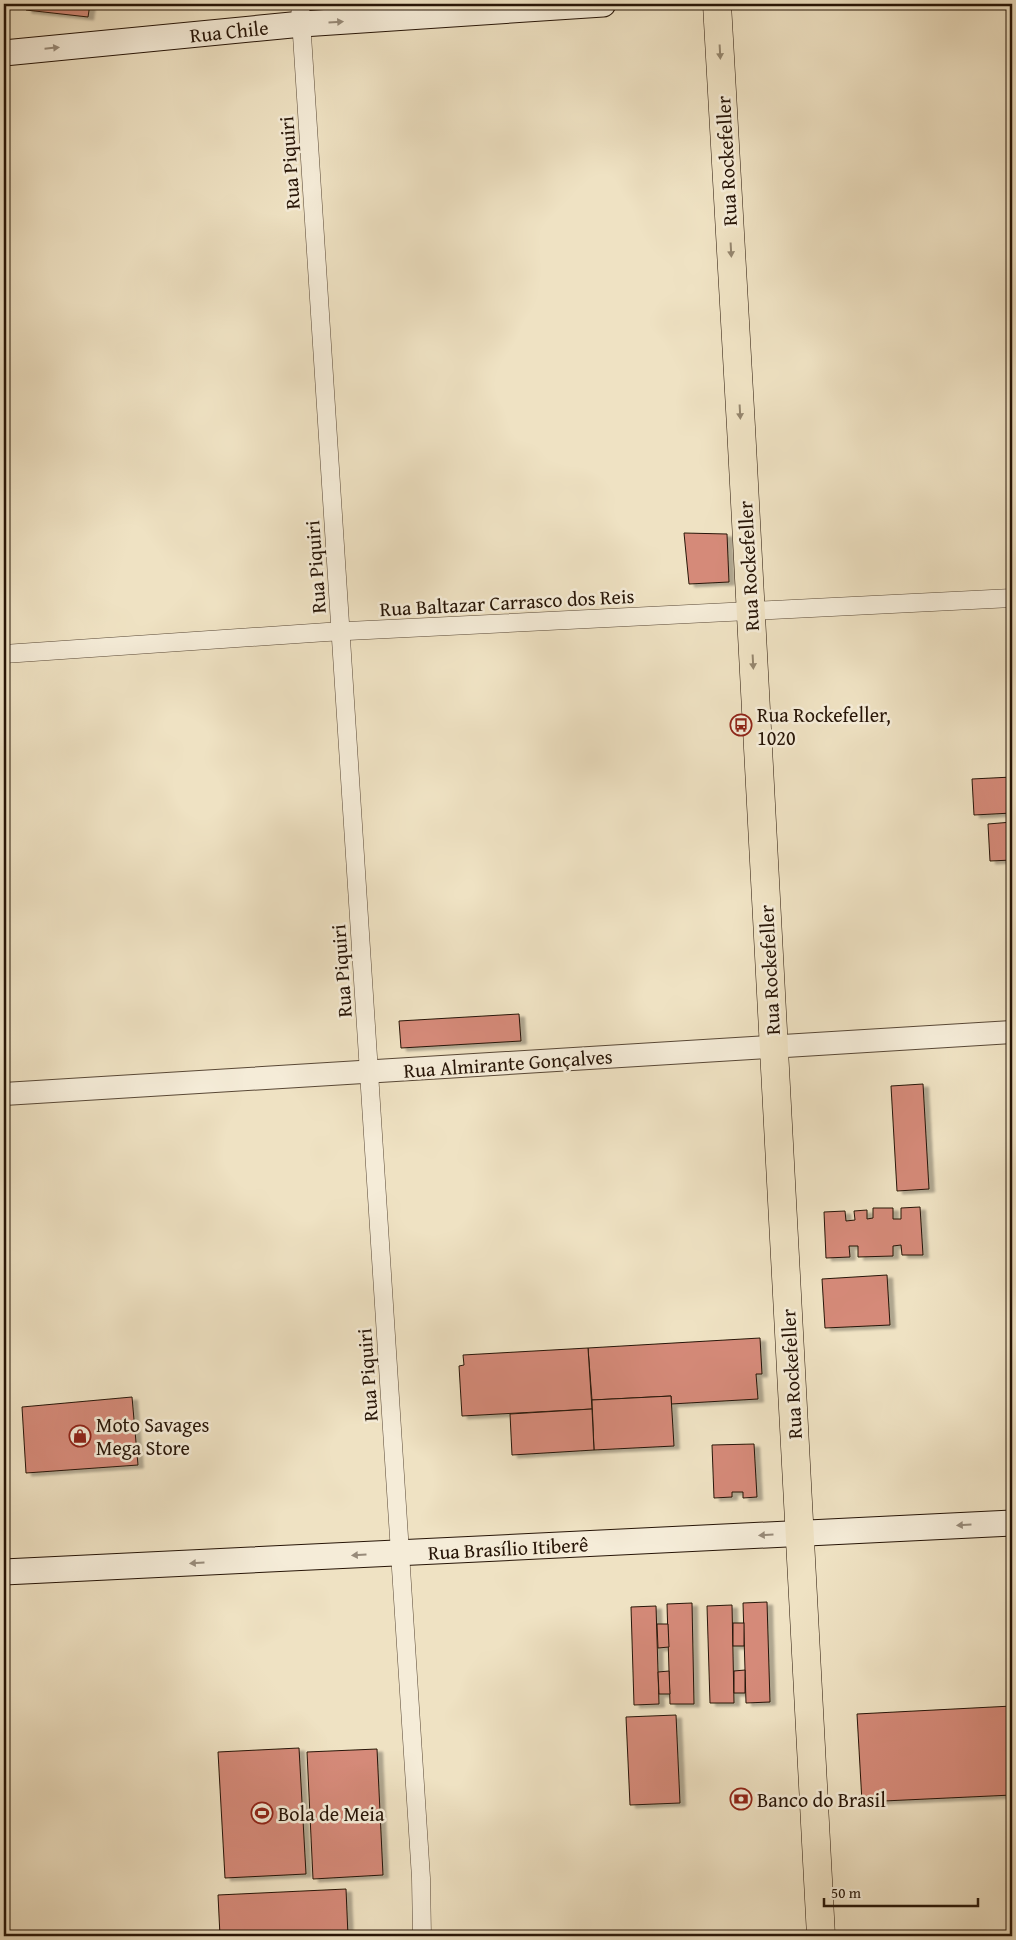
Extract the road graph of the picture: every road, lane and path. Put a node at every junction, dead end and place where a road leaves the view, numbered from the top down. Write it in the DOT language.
graph roads {
  1 [pos="604,4"];
  2 [pos="717,4"];
  3 [pos="301,14"];
  4 [pos="4,53"];
  5 [pos="1012,598"];
  6 [pos="750,611"];
  7 [pos="341,632"];
  8 [pos="4,654"];
  9 [pos="1012,1032"];
  10 [pos="774,1047"];
  11 [pos="369,1072"];
  12 [pos="4,1094"];
  13 [pos="1012,1523"];
  14 [pos="799,1533"];
  15 [pos="400,1553"];
  16 [pos="4,1572"];
  17 [pos="422,1936"];
  18 [pos="821,1936"];
  3 -- 1 [label="main road, Rua Chile, one-way"];
  2 -- 6 [label="main road, Rua Rockefeller, one-way"];
  4 -- 3 [label="main road, Rua Chile, one-way"];
  3 -- 7 [label="street, Rua Piquiri"];
  5 -- 6 [label="street, Rua Baltazar Carrasco dos Reis"];
  6 -- 7 [label="street, Rua Baltazar Carrasco dos Reis"];
  6 -- 10 [label="main road, Rua Rockefeller, one-way"];
  7 -- 8 [label="street, Rua Baltazar Carrasco dos Reis"];
  7 -- 11 [label="street, Rua Piquiri"];
  9 -- 10 [label="street, Rua Almirante Gonçalves"];
  10 -- 11 [label="street, Rua Almirante Gonçalves"];
  10 -- 14 [label="main road, Rua Rockefeller"];
  11 -- 12 [label="street, Rua Almirante Gonçalves"];
  11 -- 15 [label="street, Rua Piquiri"];
  13 -- 14 [label="main road, Rua Brasílio Itiberê, one-way"];
  14 -- 15 [label="main road, Rua Brasílio Itiberê, one-way"];
  14 -- 18 [label="main road, Rua Rockefeller"];
  15 -- 16 [label="main road, Rua Brasílio Itiberê, one-way"];
  15 -- 17 [label="street, Rua Piquiri"];
}
